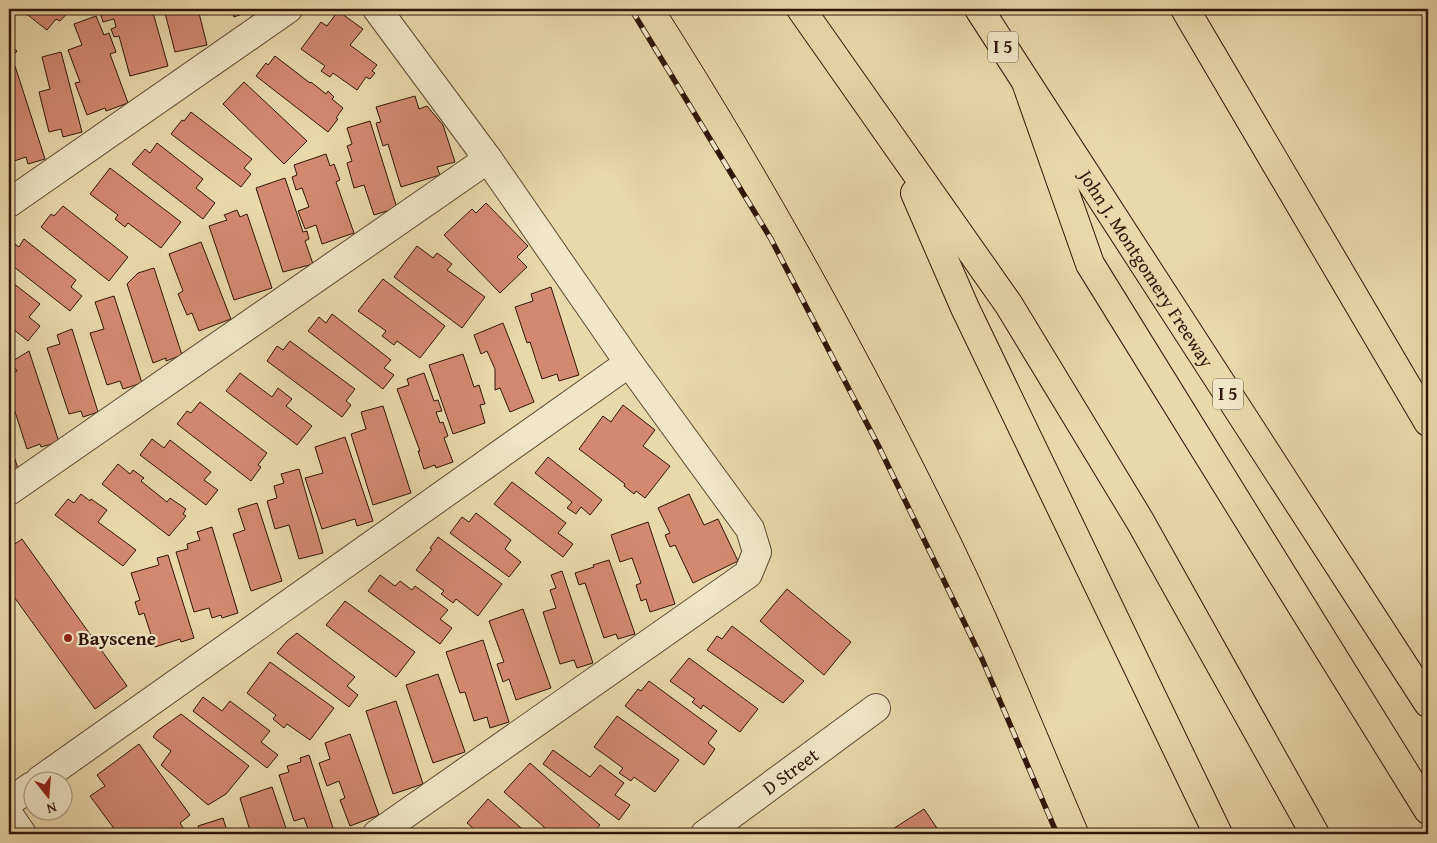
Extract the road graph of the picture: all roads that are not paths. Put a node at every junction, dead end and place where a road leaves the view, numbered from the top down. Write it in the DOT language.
graph roads {
  1 [pos="288,9"];
  2 [pos="377,9"];
  3 [pos="801,9"];
  4 [pos="979,9"];
  5 [pos="1185,9"];
  6 [pos="1027,85"];
  7 [pos="892,139"];
  8 [pos="488,159"];
  9 [pos="9,203"];
  10 [pos="629,363"];
  11 [pos="1428,422"];
  12 [pos="9,491"];
  13 [pos="1428,703"];
  14 [pos="876,708"];
  15 [pos="54,770"];
  16 [pos="22,793"];
  17 [pos="9,802"];
  18 [pos="1428,810"];
  19 [pos="9,815"];
  20 [pos="22,834"];
  21 [pos="377,834"];
  22 [pos="705,834"];
  23 [pos="1218,834"];
  24 [pos="1315,834"];
  1 -- 9 [label="street"];
  2 -- 8 [label="street"];
  3 -- 7 [label="highway"];
  4 -- 6 [label="highway, John J. Montgomery Freeway / I 5"];
  5 -- 11 [label="highway"];
  6 -- 13 [label="highway, John J. Montgomery Freeway / I 5"];
  6 -- 18 [label="highway"];
  7 -- 23 [label="highway"];
  7 -- 24 [label="highway"];
  8 -- 10 [label="street"];
  8 -- 12 [label="street"];
  10 -- 15 [label="street"];
  10 -- 21 [label="street"];
  14 -- 22 [label="street, D Street"];
  16 -- 17 [label="street"];
  19 -- 20 [label="street"];
}
